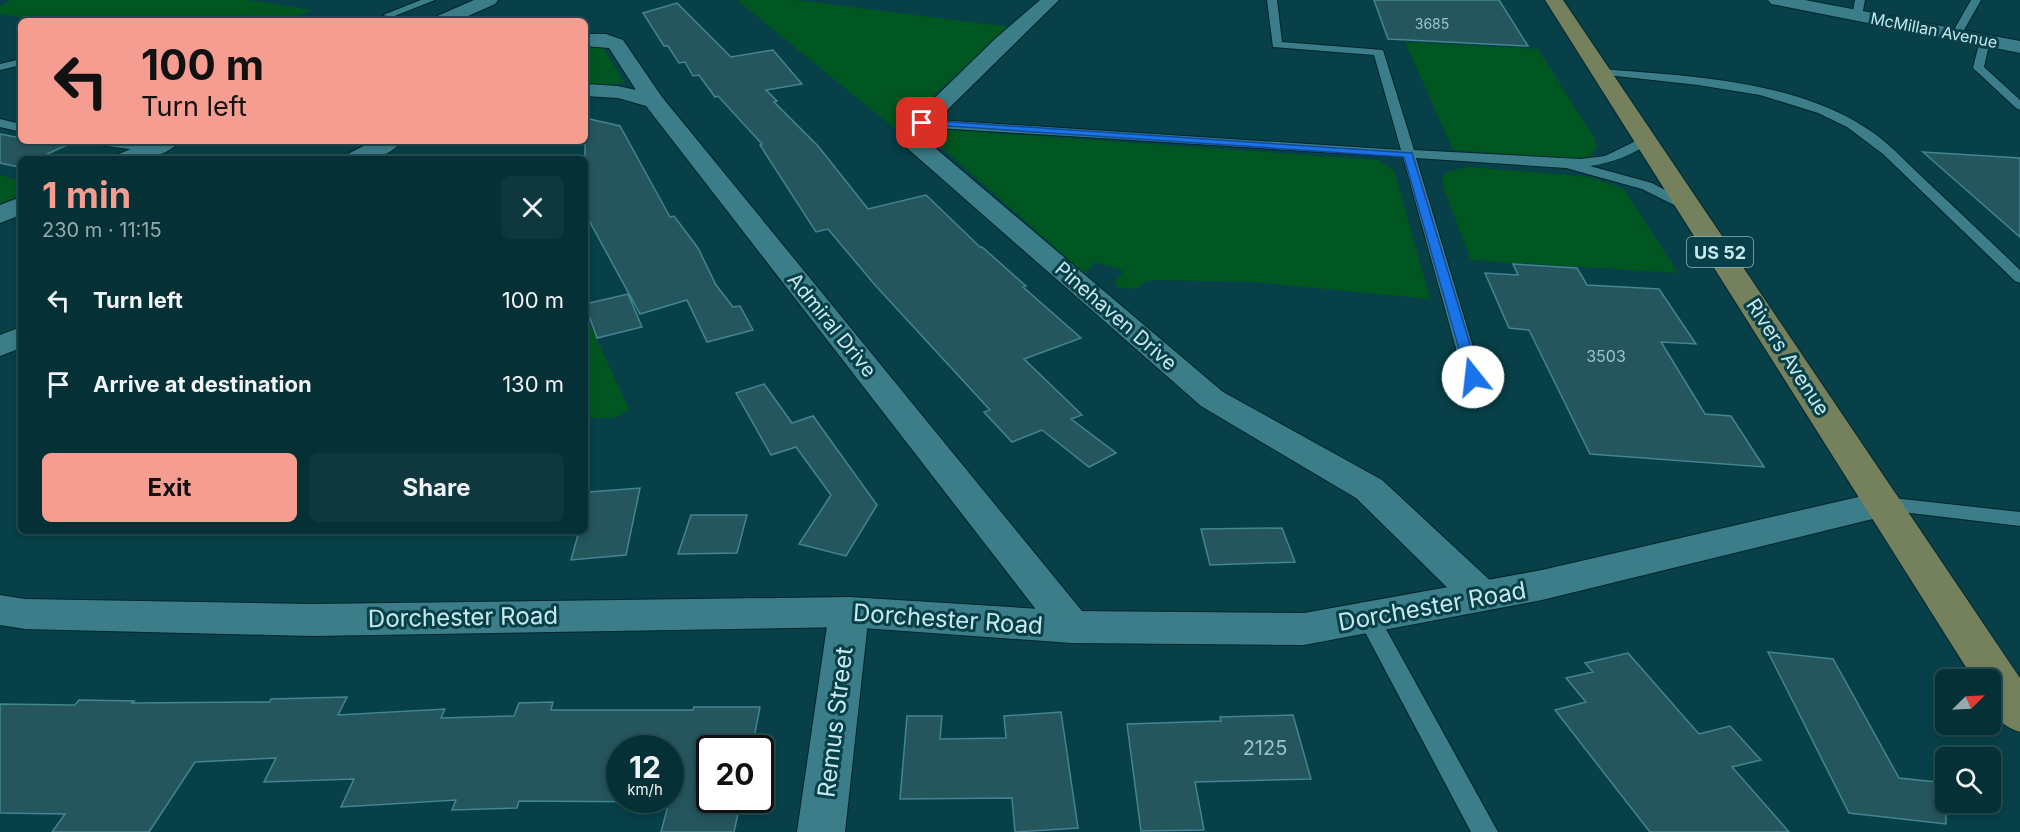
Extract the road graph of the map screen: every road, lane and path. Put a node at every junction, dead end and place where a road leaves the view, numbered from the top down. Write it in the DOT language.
graph roads {
  1 [pos="430,0"];
  2 [pos="489,0"];
  3 [pos="1050,0"];
  4 [pos="1272,0"];
  5 [pos="1554,0"];
  6 [pos="1777,0"];
  7 [pos="1976,0"];
  8 [pos="1858,8"];
  9 [pos="388,15"];
  10 [pos="449,18"];
  11 [pos="1956,34"];
  12 [pos="588,40"];
  13 [pos="1985,40"];
  14 [pos="2020,47"];
  15 [pos="18,63"];
  16 [pos="0,67"];
  17 [pos="1602,72"];
  18 [pos="588,90"];
  19 [pos="654,101"];
  20 [pos="2020,106"];
  21 [pos="0,123"];
  22 [pos="922,123"];
  23 [pos="18,127"];
  24 [pos="1646,140"];
  25 [pos="384,144"];
  26 [pos="160,145"];
  27 [pos="122,148"];
  28 [pos="1408,155"];
  29 [pos="362,156"];
  30 [pos="1567,164"];
  31 [pos="18,207"];
  32 [pos="1691,208"];
  33 [pos="0,215"];
  34 [pos="2020,278"];
  35 [pos="18,338"];
  36 [pos="0,347"];
  37 [pos="1473,377"];
  38 [pos="1884,504"];
  39 [pos="2020,519"];
  40 [pos="1481,596"];
  41 [pos="0,610"];
  42 [pos="849,612"];
  43 [pos="1368,617"];
  44 [pos="1072,627"];
  45 [pos="2020,714"];
  46 [pos="821,832"];
  47 [pos="1485,832"];
  1 -- 9 [label="lane"];
  2 -- 10 [label="street"];
  3 -- 22 [label="street"];
  4 -- 28 [label="lane"];
  5 -- 17 [label="main road, Rivers Avenue / US 52"];
  6 -- 8 [label="street, McMillan Avenue"];
  7 -- 11 [label="lane"];
  8 -- 11 [label="street, McMillan Avenue"];
  11 -- 13 [label="street, McMillan Avenue"];
  12 -- 19 [label="street, Admiral Drive"];
  13 -- 14 [label="street, McMillan Avenue"];
  13 -- 20 [label="lane"];
  15 -- 16 [label="lane"];
  17 -- 24 [label="main road, Rivers Avenue / US 52"];
  17 -- 34 [label="lane"];
  18 -- 19 [label="street"];
  19 -- 44 [label="street, Admiral Drive"];
  21 -- 23 [label="lane"];
  22 -- 28 [label="lane"];
  22 -- 40 [label="street, Pinehaven Drive"];
  24 -- 30 [label="lane"];
  24 -- 32 [label="main road, Rivers Avenue / US 52"];
  25 -- 29 [label="street"];
  26 -- 27 [label="street"];
  28 -- 30 [label="lane"];
  28 -- 37 [label="lane"];
  30 -- 32 [label="lane"];
  31 -- 33 [label="street"];
  32 -- 38 [label="main road, Rivers Avenue / US 52"];
  35 -- 36 [label="street"];
  38 -- 39 [label="lane"];
  38 -- 40 [label="street, Dorchester Road"];
  38 -- 45 [label="main road, Rivers Avenue / US 52"];
  40 -- 43 [label="street, Dorchester Road"];
  41 -- 42 [label="street, Dorchester Road"];
  42 -- 44 [label="street, Dorchester Road"];
  42 -- 46 [label="street, Remus Street"];
  43 -- 44 [label="street, Dorchester Road"];
  43 -- 47 [label="lane"];
}
